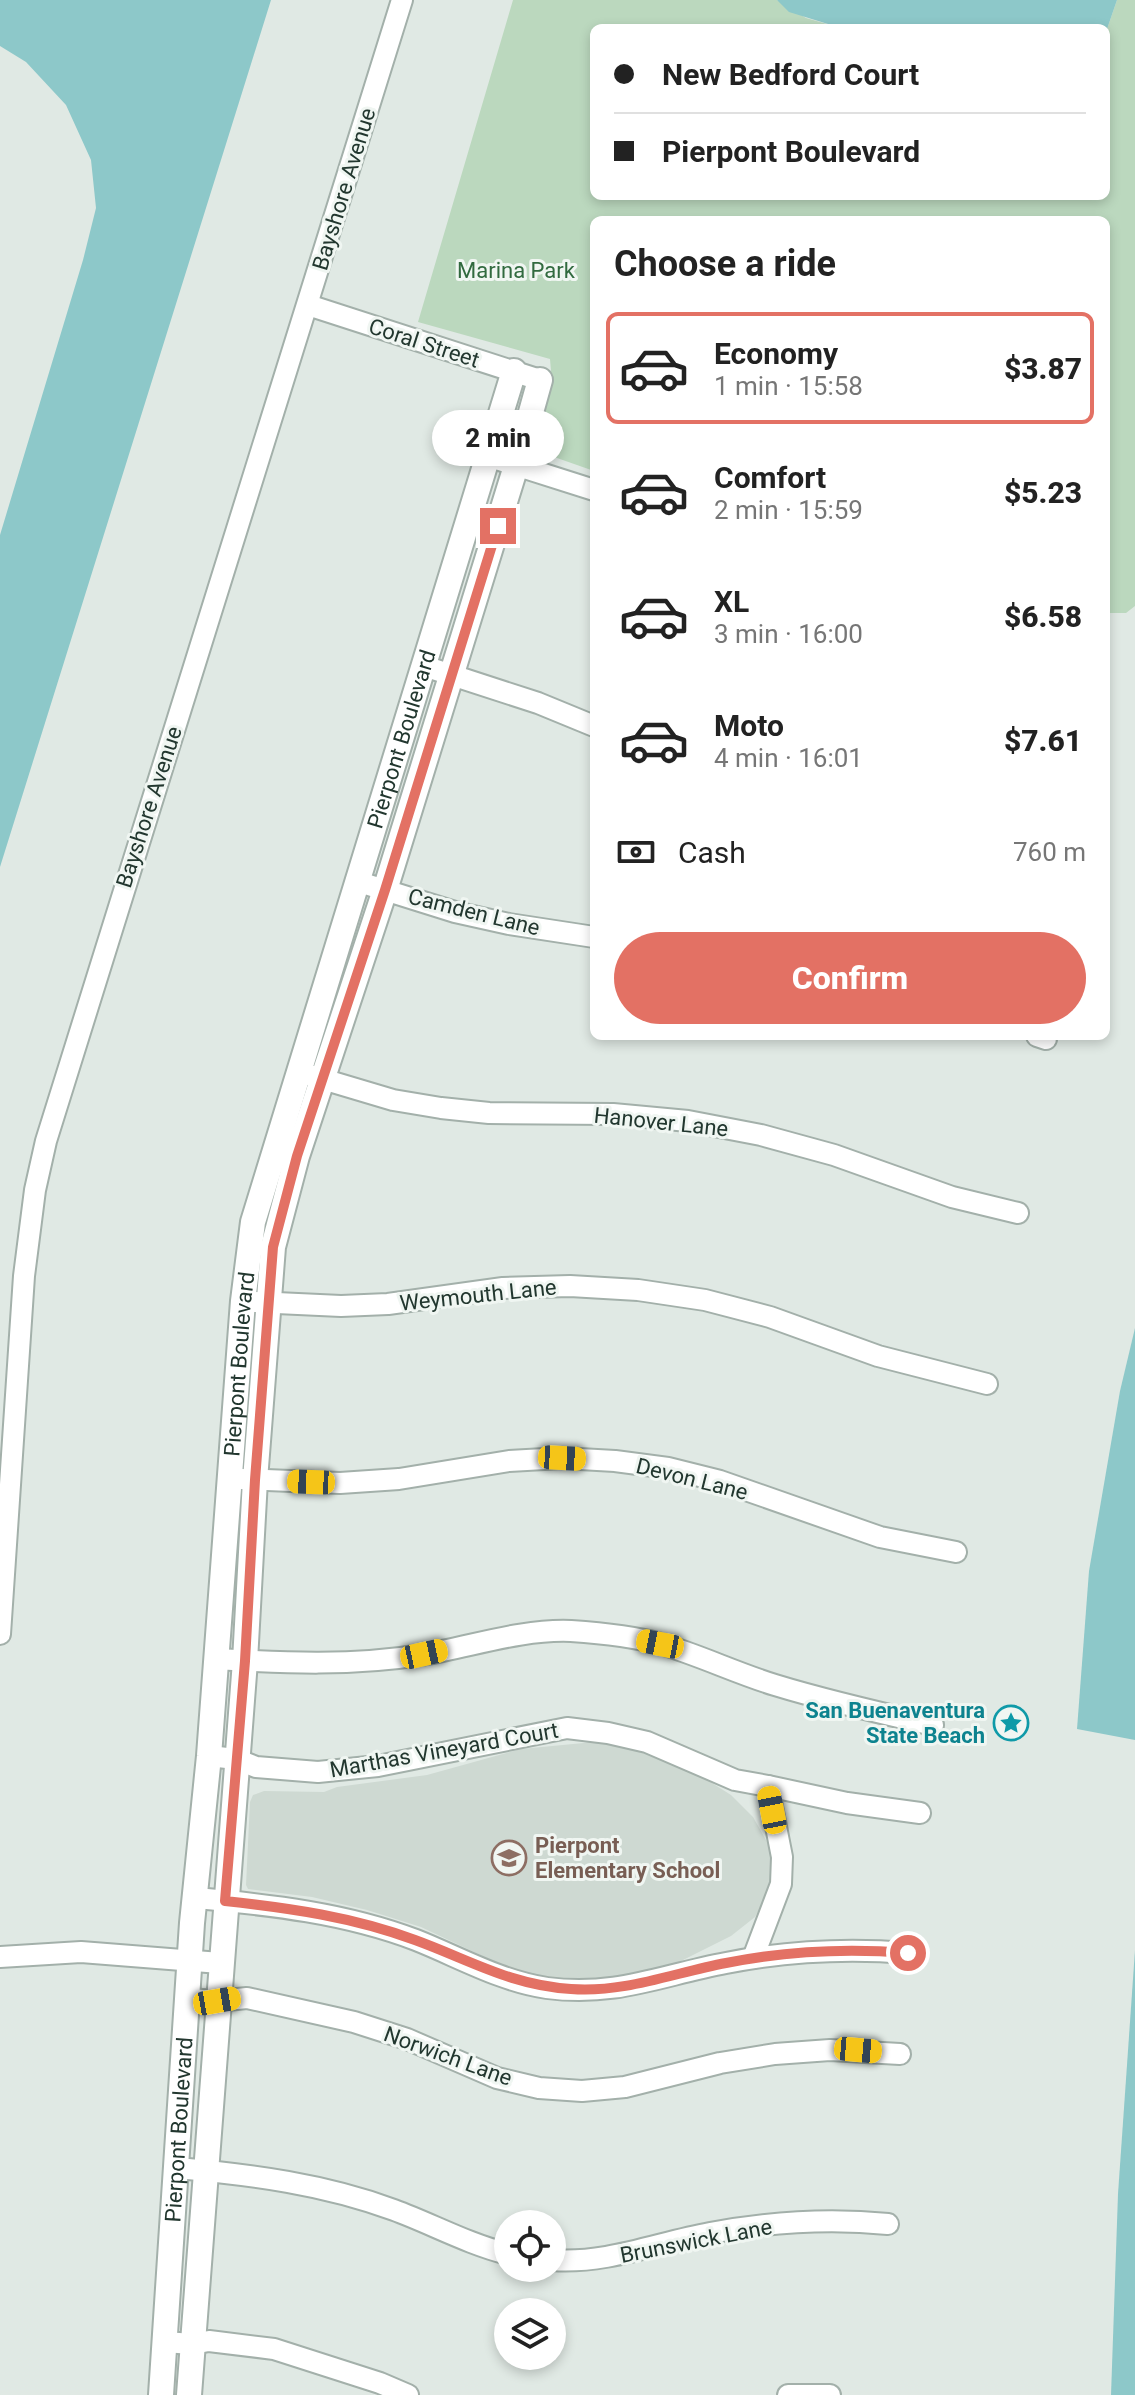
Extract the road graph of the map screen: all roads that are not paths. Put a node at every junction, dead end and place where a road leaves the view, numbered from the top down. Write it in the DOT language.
graph roads {
  1 [pos="402,0"];
  2 [pos="308,305"];
  3 [pos="514,371"];
  4 [pos="540,380"];
  5 [pos="490,457"];
  6 [pos="516,466"];
  7 [pos="590,489"];
  8 [pos="424,666"];
  9 [pos="452,675"];
  10 [pos="590,724"];
  11 [pos="356,881"];
  12 [pos="385,890"];
  13 [pos="590,936"];
  14 [pos="297,1071"];
  15 [pos="321,1079"];
  16 [pos="1018,1213"];
  17 [pos="243,1301"];
  18 [pos="269,1303"];
  19 [pos="987,1384"];
  20 [pos="229,1478"];
  21 [pos="255,1480"];
  22 [pos="956,1552"];
  23 [pos="0,1634"];
  24 [pos="216,1659"];
  25 [pos="245,1661"];
  26 [pos="933,1725"];
  27 [pos="209,1756"];
  28 [pos="236,1759"];
  29 [pos="768,1786"];
  30 [pos="920,1813"];
  31 [pos="196,1898"];
  32 [pos="225,1901"];
  33 [pos="908,1953"];
  34 [pos="0,1957"];
  35 [pos="753,1958"];
  36 [pos="191,1960"];
  37 [pos="220,1963"];
  38 [pos="188,1999"];
  39 [pos="217,2001"];
  40 [pos="900,2054"];
  41 [pos="178,2168"];
  42 [pos="205,2171"];
  43 [pos="888,2224"];
  44 [pos="494,2250"];
  45 [pos="566,2260"];
  46 [pos="165,2342"];
  47 [pos="192,2344"];
  48 [pos="161,2395"];
  49 [pos="189,2395"];
  50 [pos="408,2395"];
  51 [pos="788,2395"];
  52 [pos="830,2395"];
  1 -- 2 [label="street, Bayshore Avenue"];
  2 -- 3 [label="street, Coral Street"];
  2 -- 23 [label="street, Bayshore Avenue"];
  3 -- 4 [label="street, Coral Street"];
  3 -- 5 [label="street, Pierpont Boulevard"];
  4 -- 6 [label="street, Pierpont Boulevard"];
  5 -- 6 [label="street"];
  5 -- 8 [label="street, Pierpont Boulevard"];
  6 -- 7 [label="street"];
  6 -- 9 [label="street, Pierpont Boulevard"];
  8 -- 9 [label="street"];
  8 -- 11 [label="street, Pierpont Boulevard"];
  9 -- 10 [label="street"];
  9 -- 12 [label="street, Pierpont Boulevard"];
  11 -- 12 [label="street, Camden Lane"];
  11 -- 14 [label="street, Pierpont Boulevard"];
  12 -- 13 [label="street, Camden Lane"];
  12 -- 15 [label="street, Pierpont Boulevard"];
  14 -- 15 [label="street, Hanover Lane"];
  14 -- 17 [label="street, Pierpont Boulevard"];
  15 -- 16 [label="street, Hanover Lane"];
  15 -- 18 [label="street, Pierpont Boulevard"];
  17 -- 18 [label="street, Weymouth Lane"];
  17 -- 20 [label="street, Pierpont Boulevard"];
  18 -- 19 [label="street, Weymouth Lane"];
  18 -- 21 [label="street, Pierpont Boulevard"];
  20 -- 21 [label="street, Devon Lane"];
  20 -- 24 [label="street, Pierpont Boulevard"];
  21 -- 22 [label="street, Devon Lane"];
  21 -- 25 [label="street, Pierpont Boulevard"];
  24 -- 25 [label="street"];
  24 -- 27 [label="street, Pierpont Boulevard"];
  25 -- 26 [label="street"];
  25 -- 28 [label="street, Pierpont Boulevard"];
  27 -- 28 [label="street, Marthas Vineyard Court"];
  27 -- 31 [label="street, Pierpont Boulevard"];
  28 -- 29 [label="street, Marthas Vineyard Court"];
  28 -- 32 [label="street, Pierpont Boulevard"];
  29 -- 30 [label="street, Marthas Vineyard Court"];
  29 -- 35 [label="street"];
  31 -- 32 [label="street"];
  31 -- 36 [label="street, Pierpont Boulevard"];
  32 -- 35 [label="street"];
  32 -- 37 [label="street, Pierpont Boulevard"];
  33 -- 35 [label="street"];
  34 -- 36 [label="street"];
  36 -- 37 [label="street"];
  36 -- 38 [label="street, Pierpont Boulevard"];
  37 -- 39 [label="street, Pierpont Boulevard"];
  38 -- 39 [label="street, Norwich Lane"];
  38 -- 41 [label="street, Pierpont Boulevard"];
  39 -- 40 [label="street, Norwich Lane"];
  39 -- 42 [label="street, Pierpont Boulevard"];
  41 -- 42 [label="street"];
  41 -- 46 [label="street, Pierpont Boulevard"];
  42 -- 44 [label="street"];
  42 -- 47 [label="street, Pierpont Boulevard"];
  43 -- 45 [label="street, Brunswick Lane"];
  46 -- 47 [label="street"];
  46 -- 48 [label="street, Pierpont Boulevard"];
  47 -- 49 [label="street, Pierpont Boulevard"];
  47 -- 50 [label="street"];
  51 -- 52 [label="street"];
}
